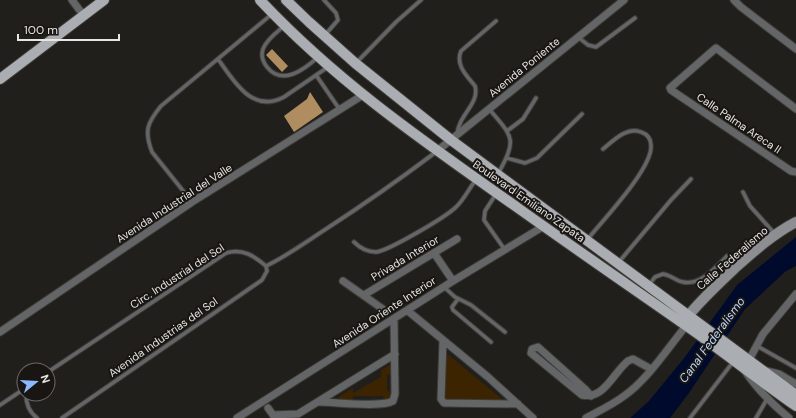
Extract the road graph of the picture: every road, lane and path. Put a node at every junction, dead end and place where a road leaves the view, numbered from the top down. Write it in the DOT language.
graph roads {
  1 [pos="72,0"];
  2 [pos="104,0"];
  3 [pos="260,0"];
  4 [pos="324,0"];
  5 [pos="421,0"];
  6 [pos="624,0"];
  7 [pos="734,0"];
  8 [pos="292,2"];
  9 [pos="272,13"];
  10 [pos="84,16"];
  11 [pos="635,18"];
  12 [pos="496,21"];
  13 [pos="284,26"];
  14 [pos="324,36"];
  15 [pos="578,37"];
  16 [pos="796,49"];
  17 [pos="318,57"];
  18 [pos="218,59"];
  19 [pos="355,63"];
  20 [pos="328,66"];
  21 [pos="316,75"];
  22 [pos="0,79"];
  23 [pos="363,95"];
  24 [pos="536,98"];
  25 [pos="489,109"];
  26 [pos="796,109"];
  27 [pos="340,110"];
  28 [pos="582,114"];
  29 [pos="507,131"];
  30 [pos="454,137"];
  31 [pos="603,149"];
  32 [pos="437,151"];
  33 [pos="507,158"];
  34 [pos="796,172"];
  35 [pos="498,175"];
  36 [pos="476,179"];
  37 [pos="691,179"];
  38 [pos="743,192"];
  39 [pos="497,193"];
  40 [pos="192,202"];
  41 [pos="796,222"];
  42 [pos="544,226"];
  43 [pos="776,235"];
  44 [pos="456,239"];
  45 [pos="587,240"];
  46 [pos="354,242"];
  47 [pos="506,250"];
  48 [pos="434,253"];
  49 [pos="727,256"];
  50 [pos="617,264"];
  51 [pos="266,266"];
  52 [pos="343,281"];
  53 [pos="453,281"];
  54 [pos="648,286"];
  55 [pos="444,287"];
  56 [pos="796,294"];
  57 [pos="364,295"];
  58 [pos="458,299"];
  59 [pos="408,311"];
  60 [pos="387,312"];
  61 [pos="688,316"];
  62 [pos="394,319"];
  63 [pos="686,326"];
  64 [pos="700,330"];
  65 [pos="0,332"];
  66 [pos="505,332"];
  67 [pos="443,340"];
  68 [pos="491,342"];
  69 [pos="756,346"];
  70 [pos="395,354"];
  71 [pos="730,358"];
  72 [pos="746,365"];
  73 [pos="56,367"];
  74 [pos="796,368"];
  75 [pos="561,369"];
  76 [pos="651,369"];
  77 [pos="762,370"];
  78 [pos="557,375"];
  79 [pos="796,384"];
  80 [pos="16,394"];
  81 [pos="796,395"];
  82 [pos="591,396"];
  83 [pos="767,399"];
  84 [pos="27,402"];
  85 [pos="319,402"];
  86 [pos="518,404"];
  87 [pos="0,405"];
  88 [pos="796,406"];
  89 [pos="268,408"];
  90 [pos="37,418"];
  91 [pos="62,418"];
  92 [pos="237,418"];
  93 [pos="533,418"];
  94 [pos="586,418"];
  95 [pos="690,418"];
  96 [pos="756,418"];
  97 [pos="789,418"];
  1 -- 10 [label="street"];
  2 -- 10 [label="main road"];
  3 -- 9 [label="main road, Boulevard Emiliano Zapata"];
  4 -- 14 [label="lane"];
  5 -- 19 [label="lane"];
  6 -- 15 [label="street, Avenida Poniente"];
  7 -- 16 [label="street"];
  8 -- 14 [label="main road, Boulevard Emiliano Zapata"];
  9 -- 13 [label="main road, Boulevard Emiliano Zapata"];
  9 -- 18 [label="lane"];
  10 -- 22 [label="main road"];
  11 -- 15 [label="lane"];
  12 -- 30 [label="lane"];
  13 -- 17 [label="main road, Boulevard Emiliano Zapata"];
  13 -- 17 [label="lane"];
  14 -- 19 [label="main road, Boulevard Emiliano Zapata"];
  15 -- 25 [label="street, Avenida Poniente"];
  17 -- 20 [label="main road, Boulevard Emiliano Zapata"];
  18 -- 21 [label="lane"];
  18 -- 40 [label="lane"];
  19 -- 30 [label="main road, Boulevard Emiliano Zapata"];
  20 -- 21 [label="lane"];
  20 -- 23 [label="main road, Boulevard Emiliano Zapata"];
  21 -- 27 [label="lane"];
  23 -- 27 [label="street, Avenida Industrial del Valle"];
  23 -- 32 [label="main road, Boulevard Emiliano Zapata"];
  24 -- 29 [label="lane"];
  25 -- 29 [label="lane"];
  25 -- 30 [label="street, Avenida Poniente"];
  26 -- 34 [label="street, Calle Palma Areca II"];
  27 -- 40 [label="street, Avenida Industrial del Valle"];
  28 -- 33 [label="lane"];
  29 -- 33 [label="lane"];
  30 -- 32 [label="street, Avenida Poniente"];
  30 -- 35 [label="main road, Boulevard Emiliano Zapata"];
  31 -- 45 [label="lane"];
  32 -- 36 [label="main road, Boulevard Emiliano Zapata"];
  32 -- 51 [label="lane"];
  33 -- 35 [label="lane"];
  35 -- 45 [label="main road, Boulevard Emiliano Zapata"];
  36 -- 39 [label="main road, Boulevard Emiliano Zapata"];
  36 -- 46 [label="lane"];
  37 -- 50 [label="lane"];
  38 -- 43 [label="lane"];
  39 -- 42 [label="main road, Boulevard Emiliano Zapata"];
  39 -- 47 [label="lane"];
  40 -- 65 [label="street, Avenida Industrial del Valle"];
  41 -- 43 [label="main road, Calle Federalismo"];
  42 -- 47 [label="street, Avenida Oriente Interior"];
  42 -- 63 [label="main road, Boulevard Emiliano Zapata"];
  43 -- 61 [label="main road, Calle Federalismo"];
  44 -- 48 [label="street, Privada Interior"];
  45 -- 50 [label="main road, Boulevard Emiliano Zapata"];
  47 -- 53 [label="street, Avenida Oriente Interior"];
  48 -- 53 [label="street"];
  48 -- 57 [label="street, Privada Interior"];
  49 -- 54 [label="lane"];
  50 -- 54 [label="main road, Boulevard Emiliano Zapata"];
  51 -- 73 [label="lane, Circ. Industrial del Sol"];
  51 -- 91 [label="lane, Avenida Industrias del Sol"];
  52 -- 57 [label="street"];
  53 -- 55 [label="street, Avenida Oriente Interior"];
  54 -- 61 [label="main road, Boulevard Emiliano Zapata"];
  55 -- 58 [label="lane"];
  55 -- 59 [label="street, Avenida Oriente Interior"];
  56 -- 69 [label="street"];
  57 -- 60 [label="street"];
  58 -- 66 [label="lane"];
  58 -- 68 [label="lane"];
  59 -- 62 [label="street, Avenida Oriente Interior"];
  59 -- 67 [label="street"];
  61 -- 64 [label="main road, Boulevard Emiliano Zapata"];
  62 -- 70 [label="street"];
  62 -- 92 [label="street, Avenida Oriente Interior"];
  63 -- 64 [label="main road, Boulevard Emiliano Zapata"];
  63 -- 76 [label="street"];
  64 -- 71 [label="main road, Boulevard Emiliano Zapata"];
  64 -- 72 [label="main road, Boulevard Emiliano Zapata"];
  67 -- 86 [label="street"];
  67 -- 86 [label="street"];
  69 -- 72 [label="street"];
  69 -- 74 [label="lane"];
  70 -- 85 [label="street"];
  70 -- 85 [label="street"];
  71 -- 72 [label="main road, Boulevard Emiliano Zapata"];
  71 -- 95 [label="lane"];
  72 -- 77 [label="main road, Boulevard Emiliano Zapata"];
  72 -- 83 [label="street"];
  72 -- 88 [label="main road, Boulevard Emiliano Zapata"];
  75 -- 78 [label="street"];
  75 -- 78 [label="street"];
  75 -- 82 [label="street"];
  76 -- 82 [label="street"];
  76 -- 94 [label="street"];
  77 -- 79 [label="street"];
  77 -- 81 [label="main road, Boulevard Emiliano Zapata"];
  78 -- 82 [label="street"];
  80 -- 87 [label="lane"];
  83 -- 96 [label="lane"];
  83 -- 97 [label="street"];
  84 -- 90 [label="lane"];
  85 -- 89 [label="street"];
  86 -- 93 [label="street"];
}
